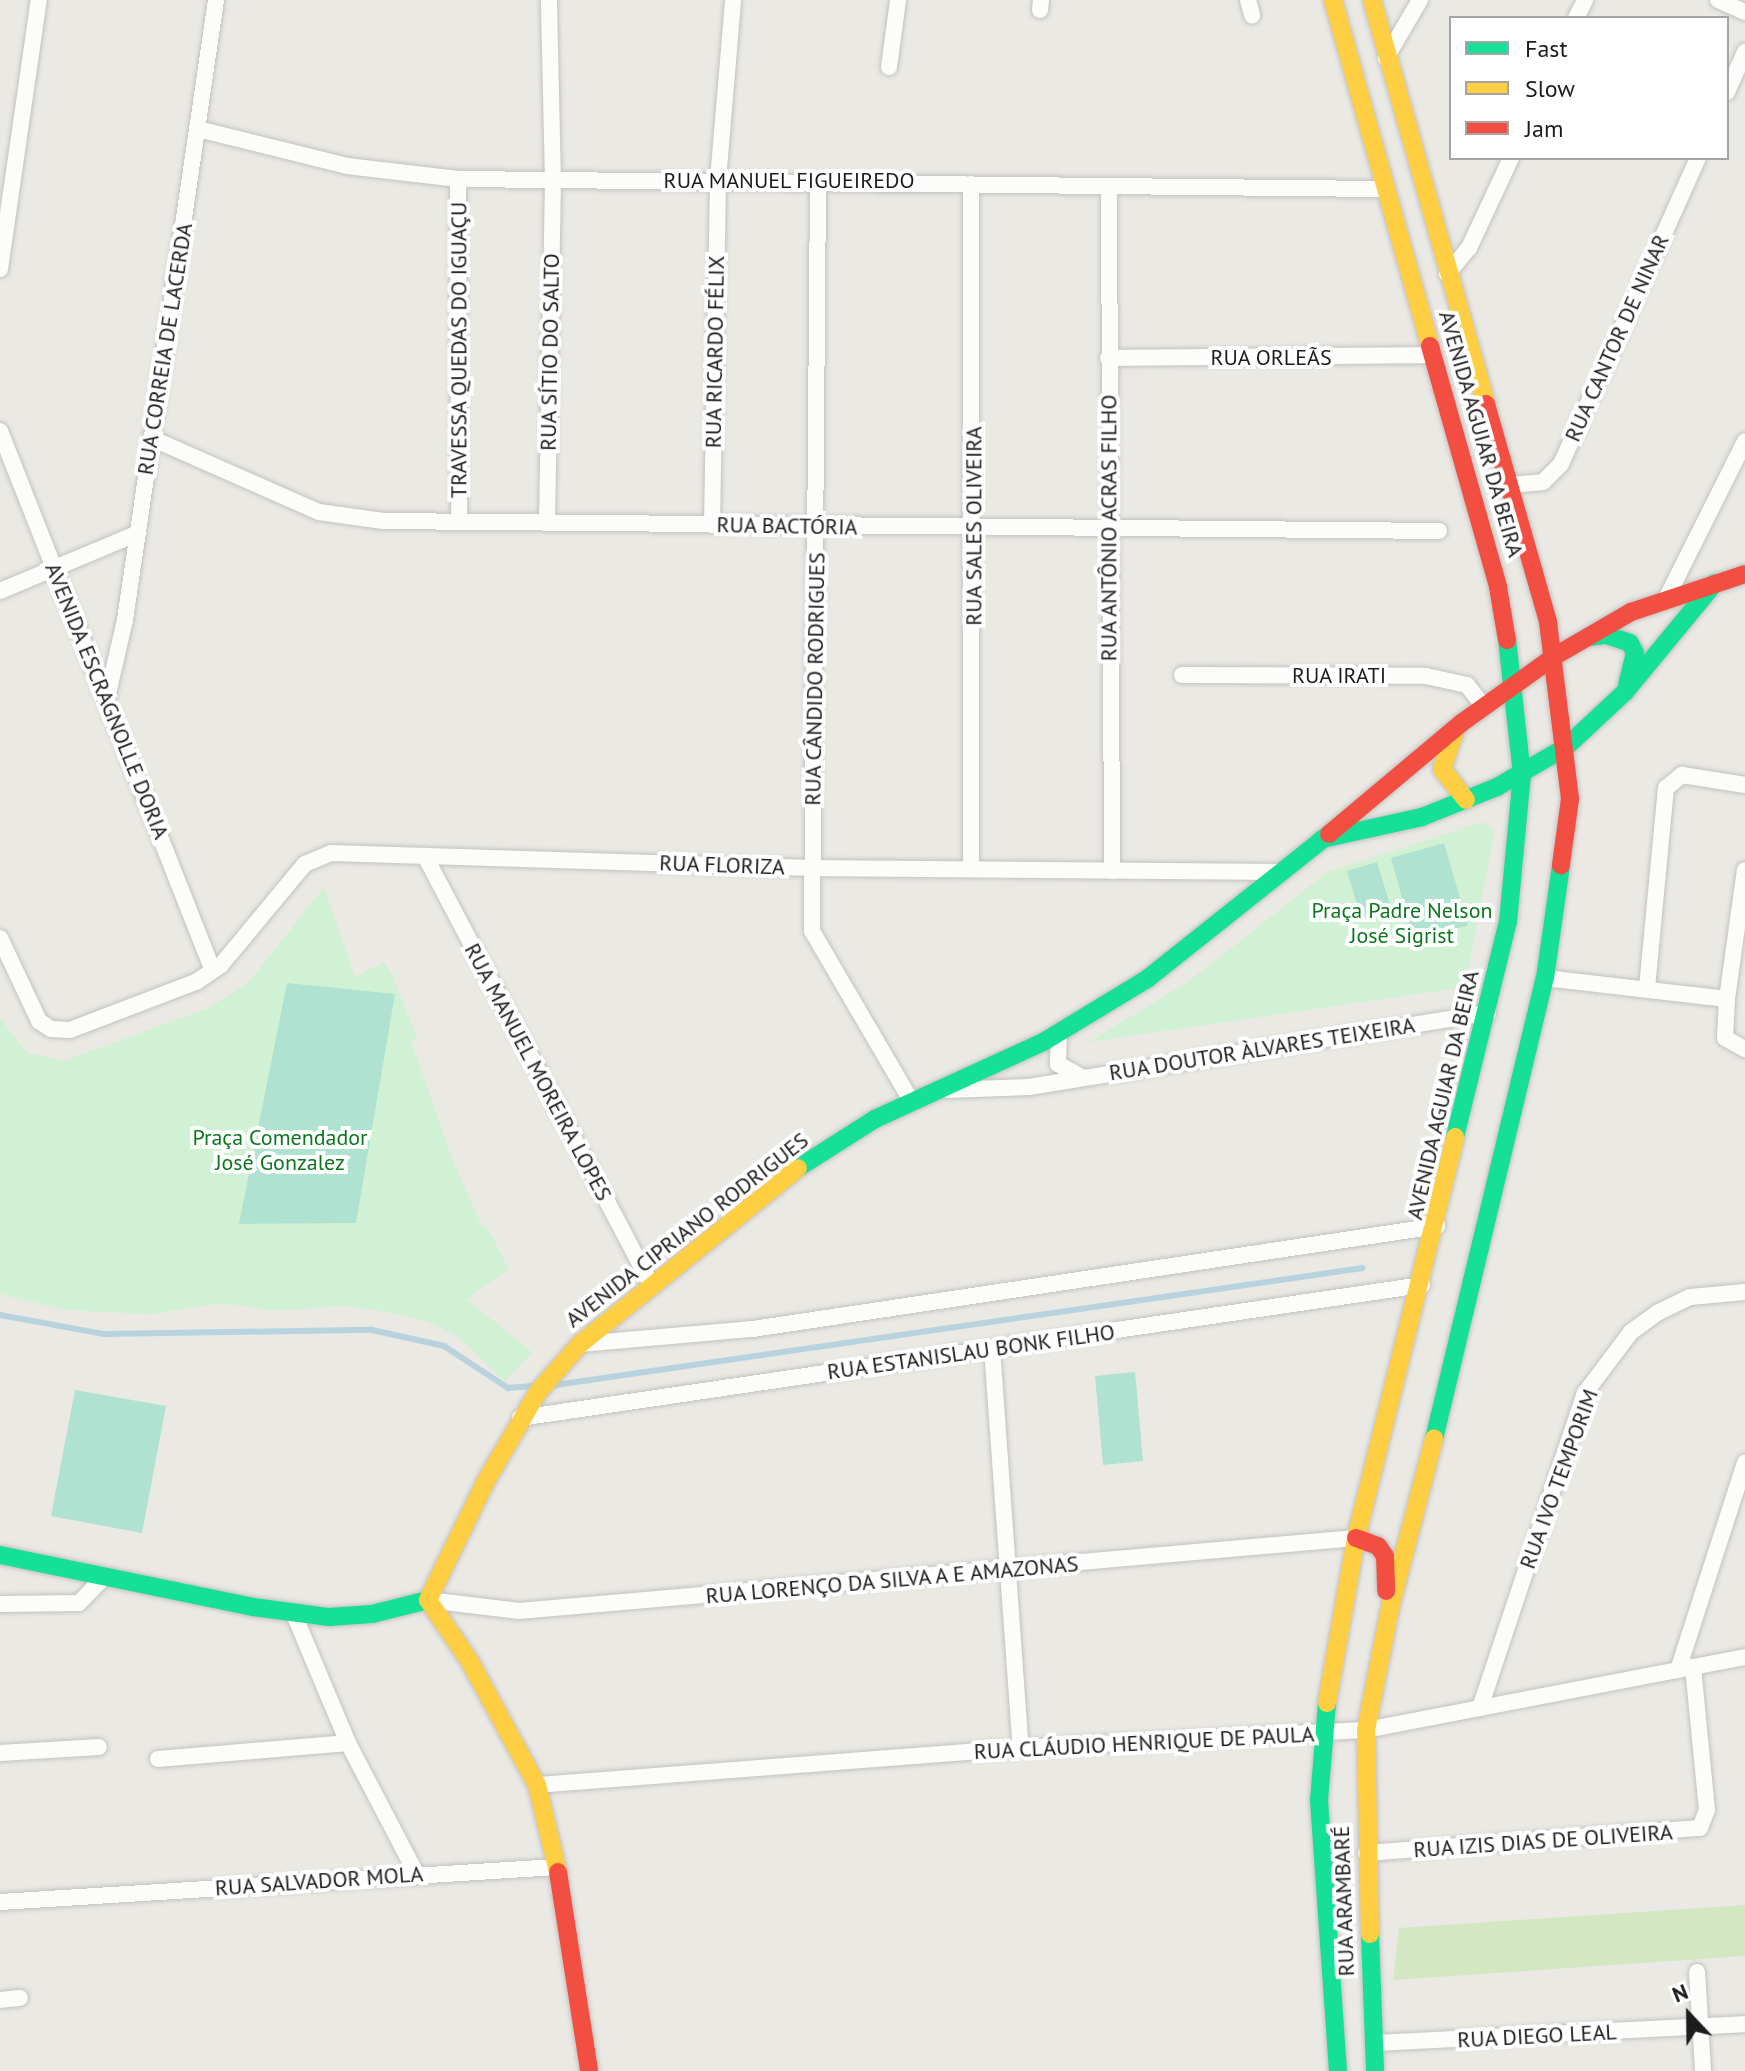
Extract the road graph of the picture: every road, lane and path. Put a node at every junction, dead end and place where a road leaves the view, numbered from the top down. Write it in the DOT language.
graph roads {
  1 [pos="39,0"];
  2 [pos="216,0"];
  3 [pos="549,0"];
  4 [pos="733,0"];
  5 [pos="898,0"];
  6 [pos="1333,0"];
  7 [pos="1372,0"];
  8 [pos="1420,0"];
  9 [pos="1718,0"];
  10 [pos="1745,12"];
  11 [pos="1745,52"];
  12 [pos="1386,60"];
  13 [pos="889,67"];
  14 [pos="1729,88"];
  15 [pos="198,129"];
  16 [pos="1510,160"];
  17 [pos="1697,160"];
  18 [pos="458,179"];
  19 [pos="718,180"];
  20 [pos="553,181"];
  21 [pos="818,181"];
  22 [pos="971,184"];
  23 [pos="1109,186"];
  24 [pos="1386,189"];
  25 [pos="0,269"];
  26 [pos="1447,274"];
  27 [pos="1434,355"];
  28 [pos="1108,358"];
  29 [pos="0,431"];
  30 [pos="151,438"];
  31 [pos="1745,441"];
  32 [pos="1510,485"];
  33 [pos="459,522"];
  34 [pos="547,523"];
  35 [pos="712,525"];
  36 [pos="816,527"];
  37 [pos="974,528"];
  38 [pos="1109,531"];
  39 [pos="1439,531"];
  40 [pos="138,533"];
  41 [pos="55,569"];
  42 [pos="1745,574"];
  43 [pos="1715,583"];
  44 [pos="0,591"];
  45 [pos="1667,597"];
  46 [pos="1586,637"];
  47 [pos="1555,656"];
  48 [pos="1182,675"];
  49 [pos="1515,685"];
  50 [pos="1625,692"];
  51 [pos="107,698"];
  52 [pos="1484,707"];
  53 [pos="1460,724"];
  54 [pos="1566,747"];
  55 [pos="1522,775"];
  56 [pos="1745,785"];
  57 [pos="1466,800"];
  58 [pos="1320,839"];
  59 [pos="425,856"];
  60 [pos="812,868"];
  61 [pos="971,869"];
  62 [pos="1745,870"];
  63 [pos="1112,871"];
  64 [pos="1283,872"];
  65 [pos="0,938"];
  66 [pos="213,971"];
  67 [pos="1545,978"];
  68 [pos="1647,988"];
  69 [pos="1727,999"];
  70 [pos="1488,1013"];
  71 [pos="1059,1033"];
  72 [pos="1745,1049"];
  73 [pos="1085,1079"];
  74 [pos="938,1091"];
  75 [pos="912,1102"];
  76 [pos="1437,1226"];
  77 [pos="1422,1285"];
  78 [pos="652,1287"];
  79 [pos="1745,1292"];
  80 [pos="580,1344"];
  81 [pos="992,1348"];
  82 [pos="520,1418"];
  83 [pos="1745,1463"];
  84 [pos="1356,1538"];
  85 [pos="0,1555"];
  86 [pos="1010,1571"];
  87 [pos="104,1577"];
  88 [pos="428,1600"];
  89 [pos="0,1604"];
  90 [pos="1391,1604"];
  91 [pos="293,1612"];
  92 [pos="1745,1657"];
  93 [pos="1686,1668"];
  94 [pos="1480,1708"];
  95 [pos="1366,1730"];
  96 [pos="1321,1733"];
  97 [pos="348,1743"];
  98 [pos="99,1747"];
  99 [pos="1021,1748"];
  100 [pos="0,1753"];
  101 [pos="158,1759"];
  102 [pos="537,1785"];
  103 [pos="1366,1853"];
  104 [pos="557,1867"];
  105 [pos="416,1873"];
  106 [pos="0,1902"];
  107 [pos="1697,1972"];
  108 [pos="20,1998"];
  109 [pos="0,2000"];
  110 [pos="1745,2024"];
  111 [pos="1700,2027"];
  112 [pos="1374,2043"];
  113 [pos="589,2071"];
  114 [pos="1338,2071"];
  115 [pos="1375,2071"];
  116 [pos="1703,2071"];
  1 -- 25 [label="street"];
  2 -- 15 [label="street, RUA CORREIA DE LACERDA"];
  3 -- 20 [label="street, RUA SÍTIO DO SALTO"];
  4 -- 19 [label="street, RUA RICARDO FÉLIX"];
  5 -- 13 [label="street"];
  6 -- 24 [label="main road, AVENIDA AGUIAR DA BEIRA"];
  7 -- 12 [label="main road, AVENIDA AGUIAR DA BEIRA"];
  8 -- 12 [label="street"];
  9 -- 10 [label="street"];
  11 -- 14 [label="street"];
  12 -- 26 [label="main road, AVENIDA AGUIAR DA BEIRA"];
  15 -- 18 [label="street, RUA MANUEL FIGUEIREDO"];
  15 -- 30 [label="street, RUA CORREIA DE LACERDA"];
  16 -- 26 [label="street"];
  17 -- 32 [label="street, RUA CANTOR DE NINAR"];
  18 -- 20 [label="street, RUA MANUEL FIGUEIREDO"];
  18 -- 33 [label="street, TRAVESSA QUEDAS DO IGUAÇU"];
  19 -- 20 [label="street, RUA MANUEL FIGUEIREDO"];
  19 -- 21 [label="street, RUA MANUEL FIGUEIREDO"];
  19 -- 35 [label="street, RUA RICARDO FÉLIX"];
  20 -- 34 [label="street, RUA SÍTIO DO SALTO"];
  21 -- 22 [label="street, RUA MANUEL FIGUEIREDO"];
  21 -- 36 [label="street, RUA CÂNDIDO RODRIGUES"];
  22 -- 23 [label="street, RUA MANUEL FIGUEIREDO"];
  22 -- 37 [label="street, RUA SALES OLIVEIRA"];
  23 -- 24 [label="street, RUA MANUEL FIGUEIREDO"];
  23 -- 28 [label="street, RUA ANTÔNIO ACRAS FILHO"];
  24 -- 27 [label="main road, AVENIDA AGUIAR DA BEIRA"];
  26 -- 32 [label="main road, AVENIDA AGUIAR DA BEIRA"];
  27 -- 28 [label="street, RUA ORLEÃS"];
  27 -- 49 [label="main road, AVENIDA AGUIAR DA BEIRA"];
  28 -- 38 [label="street, RUA ANTÔNIO ACRAS FILHO"];
  29 -- 41 [label="street, AVENIDA ESCRAGNOLLE DORIA"];
  30 -- 33 [label="street, RUA BACTÓRIA"];
  30 -- 40 [label="street, RUA CORREIA DE LACERDA"];
  31 -- 45 [label="street"];
  32 -- 47 [label="main road, AVENIDA AGUIAR DA BEIRA"];
  33 -- 34 [label="street, RUA BACTÓRIA"];
  34 -- 35 [label="street, RUA BACTÓRIA"];
  35 -- 36 [label="street, RUA BACTÓRIA"];
  36 -- 37 [label="street, RUA BACTÓRIA"];
  36 -- 60 [label="street, RUA CÂNDIDO RODRIGUES"];
  37 -- 38 [label="street, RUA BACTÓRIA"];
  37 -- 61 [label="street, RUA SALES OLIVEIRA"];
  38 -- 39 [label="street, RUA BACTÓRIA"];
  38 -- 63 [label="street, RUA ANTÔNIO ACRAS FILHO"];
  40 -- 41 [label="street"];
  40 -- 51 [label="street, RUA CORREIA DE LACERDA"];
  41 -- 44 [label="street"];
  41 -- 51 [label="street, AVENIDA ESCRAGNOLLE DORIA"];
  42 -- 43 [label="main road, AVENIDA CIPRIANO RODRIGUES"];
  43 -- 45 [label="main road, AVENIDA CIPRIANO RODRIGUES"];
  43 -- 50 [label="main road, AVENIDA CIPRIANO RODRIGUES"];
  45 -- 46 [label="main road, AVENIDA CIPRIANO RODRIGUES"];
  46 -- 47 [label="main road, AVENIDA CIPRIANO RODRIGUES"];
  46 -- 50 [label="main road"];
  47 -- 49 [label="main road, AVENIDA CIPRIANO RODRIGUES"];
  47 -- 54 [label="main road, AVENIDA AGUIAR DA BEIRA"];
  48 -- 52 [label="street, RUA IRATI"];
  49 -- 52 [label="main road, AVENIDA CIPRIANO RODRIGUES"];
  49 -- 55 [label="main road, AVENIDA AGUIAR DA BEIRA"];
  50 -- 54 [label="main road, AVENIDA CIPRIANO RODRIGUES"];
  51 -- 66 [label="street, AVENIDA ESCRAGNOLLE DORIA"];
  52 -- 53 [label="main road, AVENIDA CIPRIANO RODRIGUES"];
  53 -- 57 [label="main road"];
  53 -- 58 [label="main road, AVENIDA CIPRIANO RODRIGUES"];
  54 -- 55 [label="main road, AVENIDA CIPRIANO RODRIGUES"];
  54 -- 67 [label="main road, AVENIDA AGUIAR DA BEIRA"];
  55 -- 57 [label="main road, AVENIDA CIPRIANO RODRIGUES"];
  55 -- 70 [label="main road, AVENIDA AGUIAR DA BEIRA"];
  56 -- 68 [label="street"];
  57 -- 58 [label="main road, AVENIDA CIPRIANO RODRIGUES"];
  58 -- 64 [label="main road, AVENIDA CIPRIANO RODRIGUES"];
  59 -- 60 [label="street, RUA FLORIZA"];
  59 -- 66 [label="street, RUA FLORIZA"];
  59 -- 78 [label="street, RUA MANUEL MOREIRA LOPES"];
  60 -- 61 [label="street, RUA FLORIZA"];
  60 -- 75 [label="street, RUA CÂNDIDO RODRIGUES"];
  61 -- 63 [label="street, RUA FLORIZA"];
  62 -- 69 [label="street"];
  63 -- 64 [label="street, RUA FLORIZA"];
  64 -- 71 [label="main road, AVENIDA CIPRIANO RODRIGUES"];
  65 -- 66 [label="street"];
  67 -- 68 [label="street"];
  67 -- 90 [label="main road, AVENIDA AGUIAR DA BEIRA"];
  68 -- 69 [label="street"];
  69 -- 72 [label="street"];
  70 -- 73 [label="street, RUA DOUTOR ÀLVARES TEIXEIRA"];
  70 -- 76 [label="main road, AVENIDA AGUIAR DA BEIRA"];
  71 -- 73 [label="street, RUA DOUTOR ÀLVARES TEIXEIRA"];
  71 -- 74 [label="main road, AVENIDA CIPRIANO RODRIGUES"];
  73 -- 74 [label="street, RUA DOUTOR ÀLVARES TEIXEIRA"];
  74 -- 75 [label="main road, AVENIDA CIPRIANO RODRIGUES"];
  75 -- 78 [label="main road, AVENIDA CIPRIANO RODRIGUES"];
  76 -- 77 [label="main road, AVENIDA AGUIAR DA BEIRA"];
  76 -- 80 [label="street"];
  77 -- 81 [label="street, RUA ESTANISLAU BONK FILHO"];
  77 -- 84 [label="main road, AVENIDA AGUIAR DA BEIRA"];
  78 -- 80 [label="main road, AVENIDA CIPRIANO RODRIGUES"];
  79 -- 94 [label="street, RUA IVO TEMPORIM"];
  80 -- 82 [label="main road, AVENIDA CIPRIANO RODRIGUES"];
  81 -- 82 [label="street, RUA ESTANISLAU BONK FILHO"];
  81 -- 86 [label="street"];
  82 -- 88 [label="main road, AVENIDA CIPRIANO RODRIGUES"];
  83 -- 93 [label="street"];
  84 -- 86 [label="street, RUA LORENÇO DA SILVA A E AMAZONAS"];
  84 -- 90 [label="main road"];
  84 -- 96 [label="main road, AVENIDA AGUIAR DA BEIRA"];
  85 -- 87 [label="main road"];
  86 -- 88 [label="street, RUA LORENÇO DA SILVA A E AMAZONAS"];
  86 -- 99 [label="street"];
  87 -- 89 [label="street"];
  87 -- 91 [label="main road"];
  88 -- 91 [label="main road"];
  88 -- 102 [label="main road"];
  90 -- 95 [label="main road, AVENIDA AGUIAR DA BEIRA"];
  91 -- 97 [label="street"];
  92 -- 93 [label="street, RUA CLÁUDIO HENRIQUE DE PAULA"];
  93 -- 94 [label="street, RUA CLÁUDIO HENRIQUE DE PAULA"];
  93 -- 103 [label="street, RUA IZIS DIAS DE OLIVEIRA"];
  94 -- 95 [label="street, RUA CLÁUDIO HENRIQUE DE PAULA"];
  95 -- 96 [label="street, RUA CLÁUDIO HENRIQUE DE PAULA"];
  95 -- 103 [label="main road, RUA ARAMBARÉ"];
  96 -- 99 [label="street, RUA CLÁUDIO HENRIQUE DE PAULA"];
  96 -- 114 [label="main road, RUA ARAMBARÉ"];
  97 -- 101 [label="street"];
  97 -- 105 [label="street"];
  98 -- 100 [label="street"];
  99 -- 102 [label="street, RUA CLÁUDIO HENRIQUE DE PAULA"];
  102 -- 104 [label="main road"];
  103 -- 112 [label="main road, RUA ARAMBARÉ"];
  104 -- 105 [label="street, RUA SALVADOR MOLA"];
  104 -- 113 [label="main road"];
  105 -- 106 [label="street, RUA SALVADOR MOLA"];
  107 -- 111 [label="street"];
  108 -- 109 [label="street"];
  110 -- 111 [label="street, RUA DIEGO LEAL"];
  111 -- 112 [label="street, RUA DIEGO LEAL"];
  111 -- 116 [label="street"];
  112 -- 115 [label="main road, RUA ARAMBARÉ"];
}
